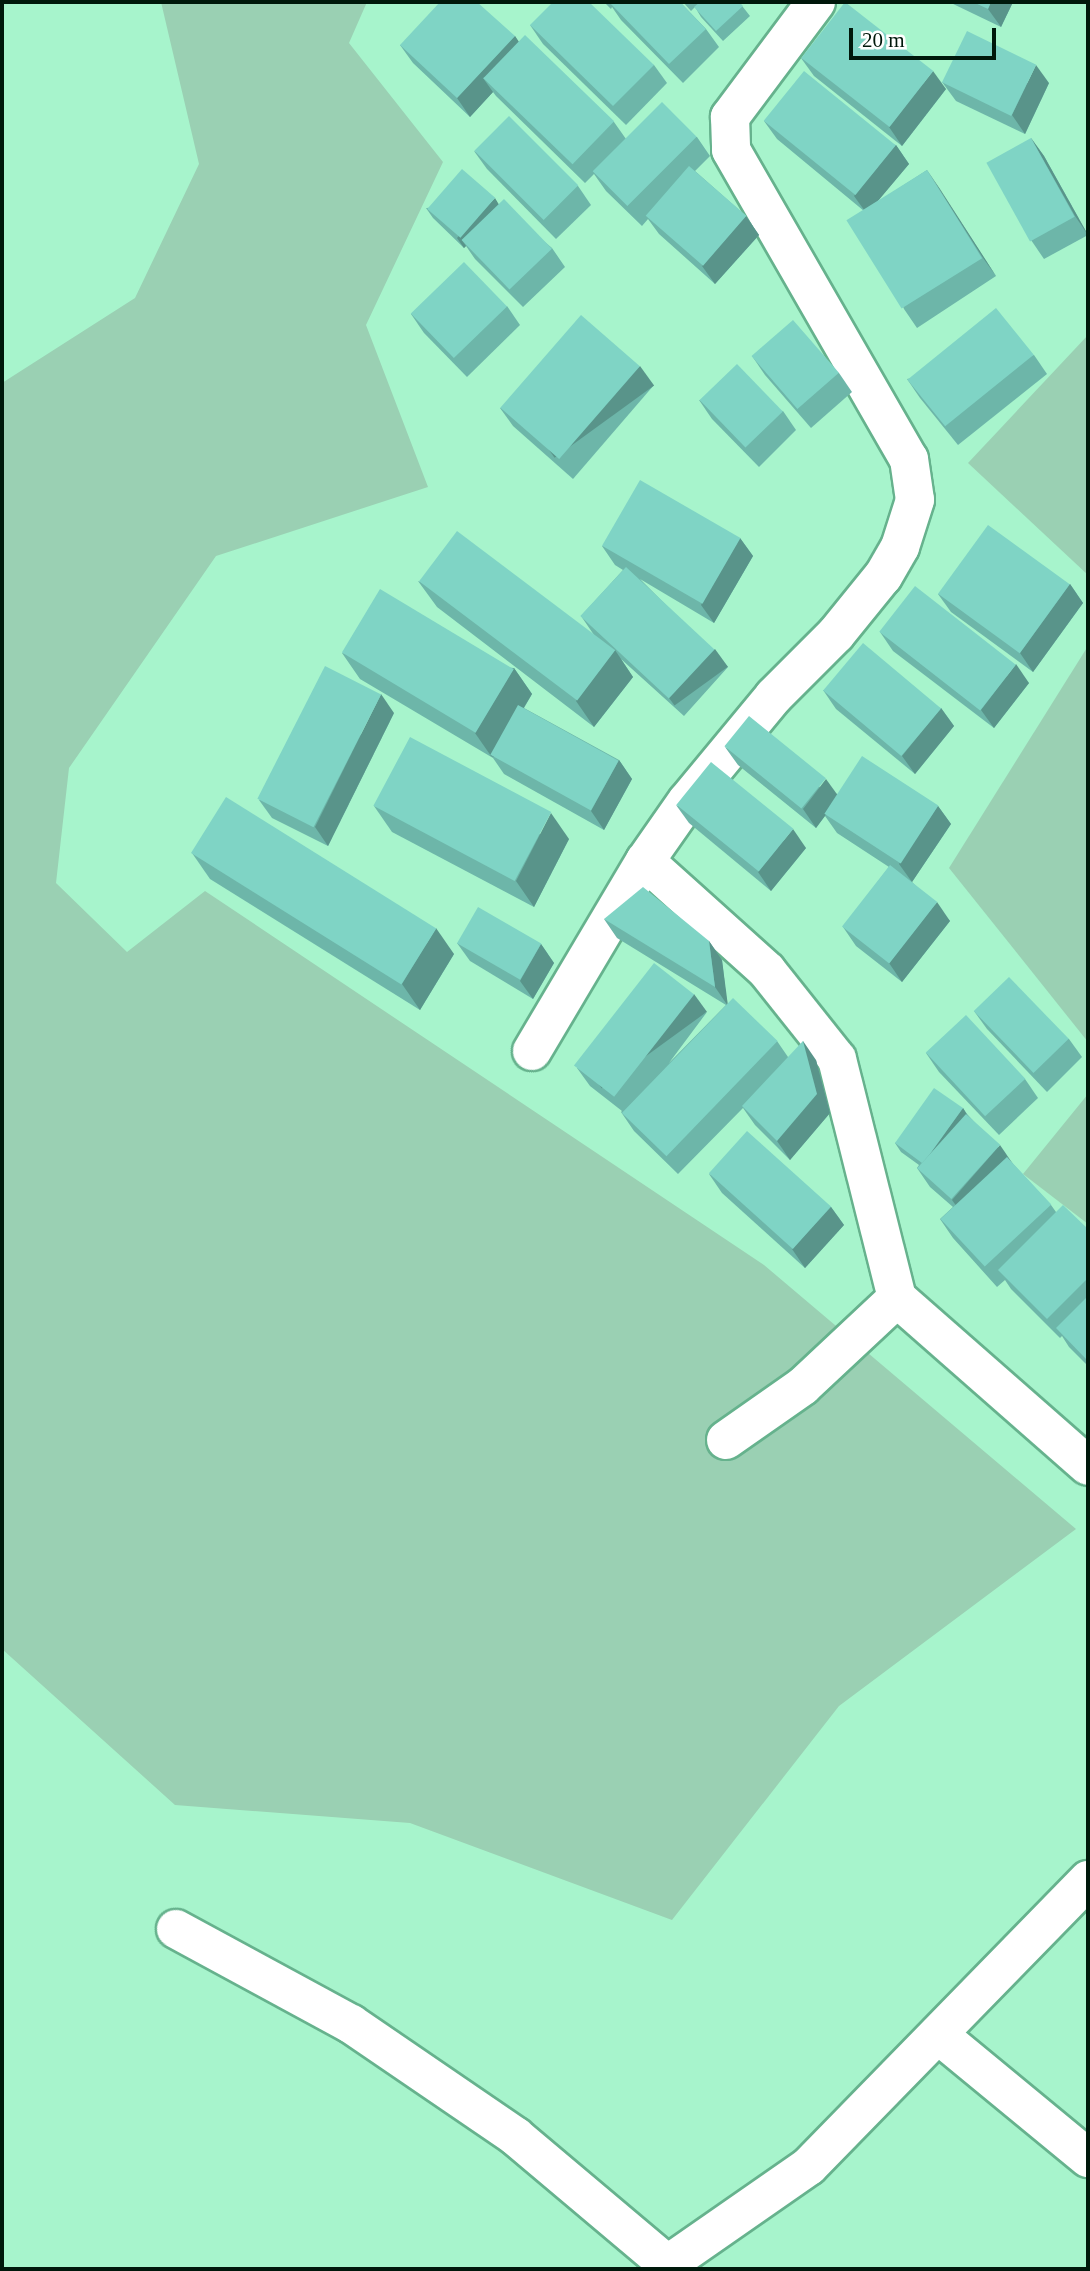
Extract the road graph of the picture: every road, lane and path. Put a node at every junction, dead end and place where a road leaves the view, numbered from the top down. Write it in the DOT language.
graph roads {
  1 [pos="816,2"];
  2 [pos="646,861"];
  3 [pos="532,1051"];
  4 [pos="897,1298"];
  5 [pos="726,1440"];
  6 [pos="1088,1466"];
  7 [pos="1088,1880"];
  8 [pos="176,1929"];
  9 [pos="940,2036"];
  10 [pos="1088,2158"];
  11 [pos="664,2267"];
  1 -- 2 [label="street"];
  2 -- 3 [label="street"];
  2 -- 4 [label="street"];
  4 -- 5 [label="street"];
  4 -- 6 [label="street"];
  7 -- 9 [label="street"];
  8 -- 11 [label="street"];
  9 -- 10 [label="street"];
  9 -- 11 [label="street"];
}
